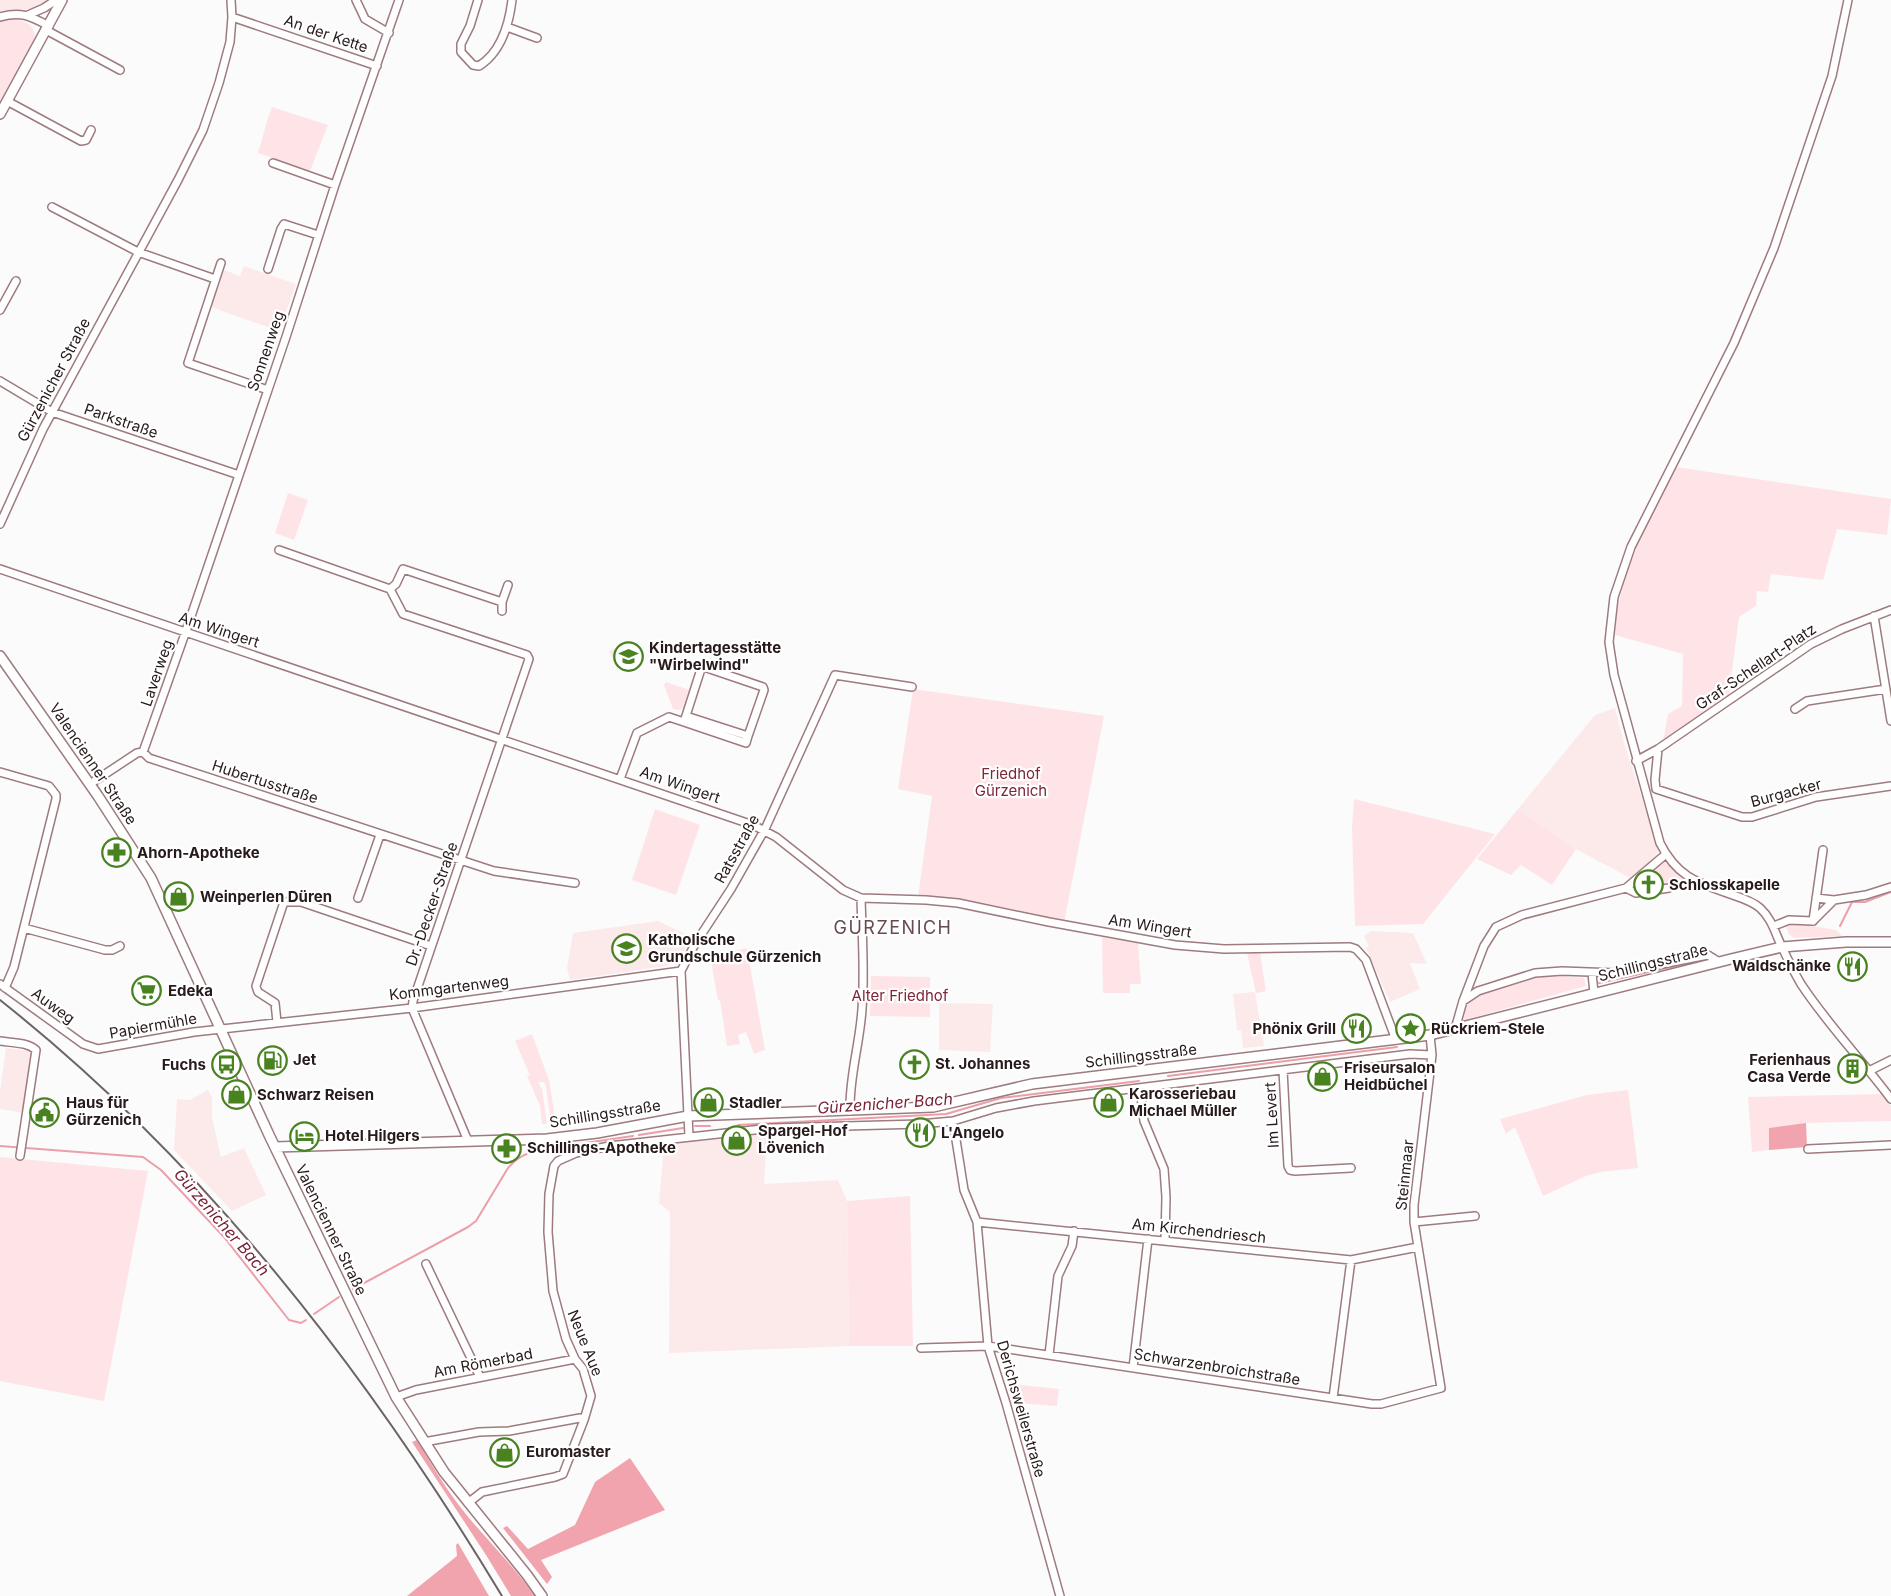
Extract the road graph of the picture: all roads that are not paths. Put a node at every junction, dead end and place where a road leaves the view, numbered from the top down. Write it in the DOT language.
graph roads {
  1 [pos="56,0"];
  2 [pos="62,0"];
  3 [pos="231,0"];
  4 [pos="356,0"];
  5 [pos="399,0"];
  6 [pos="478,0"];
  7 [pos="512,0"];
  8 [pos="1848,0"];
  9 [pos="28,15"];
  10 [pos="0,17"];
  11 [pos="232,17"];
  12 [pos="507,27"];
  13 [pos="48,28"];
  14 [pos="389,33"];
  15 [pos="537,38"];
  16 [pos="377,66"];
  17 [pos="120,70"];
  18 [pos="7,101"];
  19 [pos="0,114"];
  20 [pos="92,130"];
  21 [pos="273,163"];
  22 [pos="335,185"];
  23 [pos="52,207"];
  24 [pos="318,235"];
  25 [pos="138,252"];
  26 [pos="220,262"];
  27 [pos="268,269"];
  28 [pos="215,279"];
  29 [pos="16,281"];
  30 [pos="0,310"];
  31 [pos="0,381"];
  32 [pos="268,390"];
  33 [pos="52,412"];
  34 [pos="239,475"];
  35 [pos="0,524"];
  36 [pos="279,550"];
  37 [pos="0,569"];
  38 [pos="508,585"];
  39 [pos="390,589"];
  40 [pos="502,602"];
  41 [pos="1891,610"];
  42 [pos="502,611"];
  43 [pos="1874,616"];
  44 [pos="185,633"];
  45 [pos="0,656"];
  46 [pos="912,687"];
  47 [pos="1886,689"];
  48 [pos="1794,709"];
  49 [pos="685,719"];
  50 [pos="1891,721"];
  51 [pos="502,740"];
  52 [pos="1658,749"];
  53 [pos="143,752"];
  54 [pos="1636,761"];
  55 [pos="0,772"];
  56 [pos="620,780"];
  57 [pos="90,784"];
  58 [pos="1891,786"];
  59 [pos="765,830"];
  60 [pos="380,834"];
  61 [pos="1823,850"];
  62 [pos="1666,854"];
  63 [pos="460,861"];
  64 [pos="575,883"];
  65 [pos="1891,887"];
  66 [pos="1626,888"];
  67 [pos="1669,888"];
  68 [pos="358,898"];
  69 [pos="861,898"];
  70 [pos="1816,898"];
  71 [pos="1834,900"];
  72 [pos="1816,920"];
  73 [pos="1774,926"];
  74 [pos="24,928"];
  75 [pos="1891,942"];
  76 [pos="120,946"];
  77 [pos="431,946"];
  78 [pos="1782,947"];
  79 [pos="1719,962"];
  80 [pos="681,971"];
  81 [pos="1592,973"];
  82 [pos="3,986"];
  83 [pos="1594,993"];
  84 [pos="1463,1001"];
  85 [pos="412,1008"];
  86 [pos="278,1022"];
  87 [pos="220,1029"];
  88 [pos="1455,1029"];
  89 [pos="1430,1035"];
  90 [pos="1396,1040"];
  91 [pos="0,1041"];
  92 [pos="91,1048"];
  93 [pos="1432,1055"];
  94 [pos="1891,1060"];
  95 [pos="1283,1070"];
  96 [pos="1869,1071"];
  97 [pos="1140,1088"];
  98 [pos="1891,1099"];
  99 [pos="850,1111"];
  100 [pos="688,1116"];
  101 [pos="953,1121"];
  102 [pos="689,1136"];
  103 [pos="468,1142"];
  104 [pos="1891,1145"];
  105 [pos="275,1147"];
  106 [pos="1808,1149"];
  107 [pos="20,1154"];
  108 [pos="564,1158"];
  109 [pos="1351,1168"];
  110 [pos="1475,1216"];
  111 [pos="977,1222"];
  112 [pos="1414,1222"];
  113 [pos="1074,1231"];
  114 [pos="1148,1239"];
  115 [pos="1165,1241"];
  116 [pos="1418,1247"];
  117 [pos="1351,1260"];
  118 [pos="426,1264"];
  119 [pos="988,1346"];
  120 [pos="921,1348"];
  121 [pos="1048,1355"];
  122 [pos="575,1359"];
  123 [pos="1133,1368"];
  124 [pos="480,1377"];
  125 [pos="1441,1388"];
  126 [pos="396,1397"];
  127 [pos="1333,1398"];
  128 [pos="584,1420"];
  129 [pos="424,1442"];
  130 [pos="468,1503"];
  131 [pos="542,1596"];
  132 [pos="1060,1596"];
  1 -- 9 [label="street"];
  2 -- 13 [label="main road"];
  3 -- 11 [label="street, Gürzenicher Straße"];
  4 -- 14 [label="street"];
  5 -- 14 [label="street, Sonnenweg"];
  6 -- 12 [label="street"];
  7 -- 12 [label="street"];
  8 -- 54 [label="street"];
  9 -- 10 [label="street"];
  9 -- 13 [label="street"];
  11 -- 16 [label="street, An der Kette"];
  11 -- 25 [label="street, Gürzenicher Straße"];
  12 -- 15 [label="street"];
  13 -- 17 [label="street"];
  13 -- 18 [label="main road"];
  14 -- 16 [label="street, Sonnenweg"];
  16 -- 22 [label="street, Sonnenweg"];
  18 -- 19 [label="main road"];
  18 -- 20 [label="street"];
  21 -- 22 [label="street"];
  22 -- 24 [label="street, Sonnenweg"];
  23 -- 25 [label="street"];
  24 -- 27 [label="street"];
  24 -- 32 [label="street, Sonnenweg"];
  25 -- 28 [label="street"];
  25 -- 33 [label="street, Gürzenicher Straße"];
  26 -- 28 [label="street"];
  28 -- 32 [label="street"];
  29 -- 30 [label="street"];
  31 -- 33 [label="street, Parkstraße"];
  32 -- 34 [label="street, Sonnenweg"];
  33 -- 34 [label="street, Parkstraße"];
  33 -- 35 [label="street, Gürzenicher Straße"];
  34 -- 44 [label="street, Laverweg"];
  36 -- 39 [label="street"];
  37 -- 44 [label="street, Am Wingert"];
  38 -- 40 [label="street"];
  39 -- 40 [label="street"];
  39 -- 51 [label="street, Dr.-Decker-Straße"];
  40 -- 42 [label="street"];
  41 -- 43 [label="street, Graf-Schellart-Platz"];
  43 -- 47 [label="street"];
  43 -- 52 [label="street, Graf-Schellart-Platz"];
  44 -- 51 [label="street, Am Wingert"];
  44 -- 53 [label="street, Laverweg"];
  45 -- 57 [label="main road, Valencienner Straße"];
  46 -- 59 [label="street, Ratsstraße"];
  47 -- 48 [label="street"];
  47 -- 50 [label="street"];
  49 -- 49 [label="street"];
  49 -- 56 [label="street"];
  51 -- 56 [label="street, Am Wingert"];
  51 -- 63 [label="street, Dr.-Decker-Straße"];
  52 -- 54 [label="street, Graf-Schellart-Platz"];
  52 -- 58 [label="street, Burgacker"];
  53 -- 57 [label="street"];
  53 -- 60 [label="street, Hubertusstraße"];
  54 -- 62 [label="street"];
  55 -- 74 [label="street"];
  56 -- 59 [label="street, Am Wingert"];
  57 -- 87 [label="main road, Valencienner Straße"];
  59 -- 69 [label="street, Am Wingert"];
  59 -- 80 [label="street, Ratsstraße"];
  60 -- 63 [label="street, Hubertusstraße"];
  60 -- 68 [label="street"];
  61 -- 70 [label="street"];
  62 -- 66 [label="street"];
  62 -- 73 [label="street"];
  63 -- 64 [label="street, Hubertusstraße"];
  63 -- 77 [label="street, Dr.-Decker-Straße"];
  65 -- 71 [label="street"];
  66 -- 67 [label="street"];
  66 -- 84 [label="street"];
  69 -- 90 [label="street, Am Wingert"];
  69 -- 99 [label="street"];
  70 -- 71 [label="street"];
  70 -- 72 [label="street"];
  71 -- 72 [label="street"];
  72 -- 73 [label="street"];
  73 -- 78 [label="street"];
  74 -- 76 [label="street"];
  74 -- 82 [label="street"];
  75 -- 78 [label="main road, Schillingsstraße"];
  77 -- 85 [label="street, Dr.-Decker-Straße"];
  77 -- 86 [label="street"];
  78 -- 79 [label="main road, Schillingsstraße"];
  78 -- 96 [label="street"];
  79 -- 81 [label="street, Schillingsstraße"];
  79 -- 83 [label="main road, Schillingsstraße"];
  80 -- 85 [label="street, Kommgartenweg"];
  80 -- 100 [label="street"];
  81 -- 83 [label="street, Schillingsstraße"];
  81 -- 84 [label="street, Schillingsstraße"];
  82 -- 92 [label="street, Auweg"];
  83 -- 88 [label="main road, Schillingsstraße"];
  84 -- 88 [label="street"];
  85 -- 86 [label="street, Kommgartenweg"];
  85 -- 103 [label="street"];
  86 -- 87 [label="street, Kommgartenweg"];
  87 -- 92 [label="street, Papiermühle"];
  87 -- 105 [label="main road, Valencienner Straße"];
  88 -- 89 [label="main road, Schillingsstraße"];
  89 -- 90 [label="main road, Schillingsstraße"];
  89 -- 93 [label="street, Steinmaar"];
  90 -- 99 [label="main road, Schillingsstraße"];
  91 -- 107 [label="street"];
  93 -- 95 [label="street, Schillingsstraße"];
  93 -- 112 [label="street, Steinmaar"];
  94 -- 96 [label="street"];
  95 -- 97 [label="street, Schillingsstraße"];
  95 -- 109 [label="street, Im Levert"];
  96 -- 98 [label="street"];
  97 -- 101 [label="street, Schillingsstraße"];
  97 -- 115 [label="street"];
  99 -- 100 [label="main road, Schillingsstraße"];
  100 -- 102 [label="street"];
  100 -- 103 [label="main road, Schillingsstraße"];
  101 -- 102 [label="street, Schillingsstraße"];
  101 -- 111 [label="street, Derichsweilerstraße"];
  102 -- 108 [label="street, Schillingsstraße"];
  103 -- 105 [label="main road, Schillingsstraße"];
  104 -- 106 [label="street"];
  105 -- 126 [label="main road, Valencienner Straße"];
  108 -- 122 [label="street, Neue Aue"];
  110 -- 112 [label="street"];
  111 -- 113 [label="street, Am Kirchendriesch"];
  111 -- 119 [label="street, Derichsweilerstraße"];
  112 -- 116 [label="street, Steinmaar"];
  113 -- 114 [label="street, Am Kirchendriesch"];
  113 -- 121 [label="street"];
  114 -- 115 [label="street, Am Kirchendriesch"];
  114 -- 123 [label="street"];
  115 -- 117 [label="street, Am Kirchendriesch"];
  116 -- 117 [label="street, Am Kirchendriesch"];
  116 -- 125 [label="street, Steinmaar"];
  117 -- 127 [label="street"];
  118 -- 124 [label="street"];
  119 -- 120 [label="street, Schwarzenbroichstraße"];
  119 -- 121 [label="street, Schwarzenbroichstraße"];
  119 -- 132 [label="street, Derichsweilerstraße"];
  121 -- 123 [label="street, Schwarzenbroichstraße"];
  122 -- 124 [label="street, Am Römerbad"];
  122 -- 128 [label="street, Neue Aue"];
  123 -- 127 [label="street, Schwarzenbroichstraße"];
  124 -- 126 [label="street, Am Römerbad"];
  125 -- 127 [label="street, Schwarzenbroichstraße"];
  126 -- 129 [label="main road, Valencienner Straße"];
  128 -- 129 [label="street"];
  128 -- 130 [label="street, Neue Aue"];
  129 -- 130 [label="main road, Valencienner Straße"];
  130 -- 131 [label="main road, Valencienner Straße"];
}
